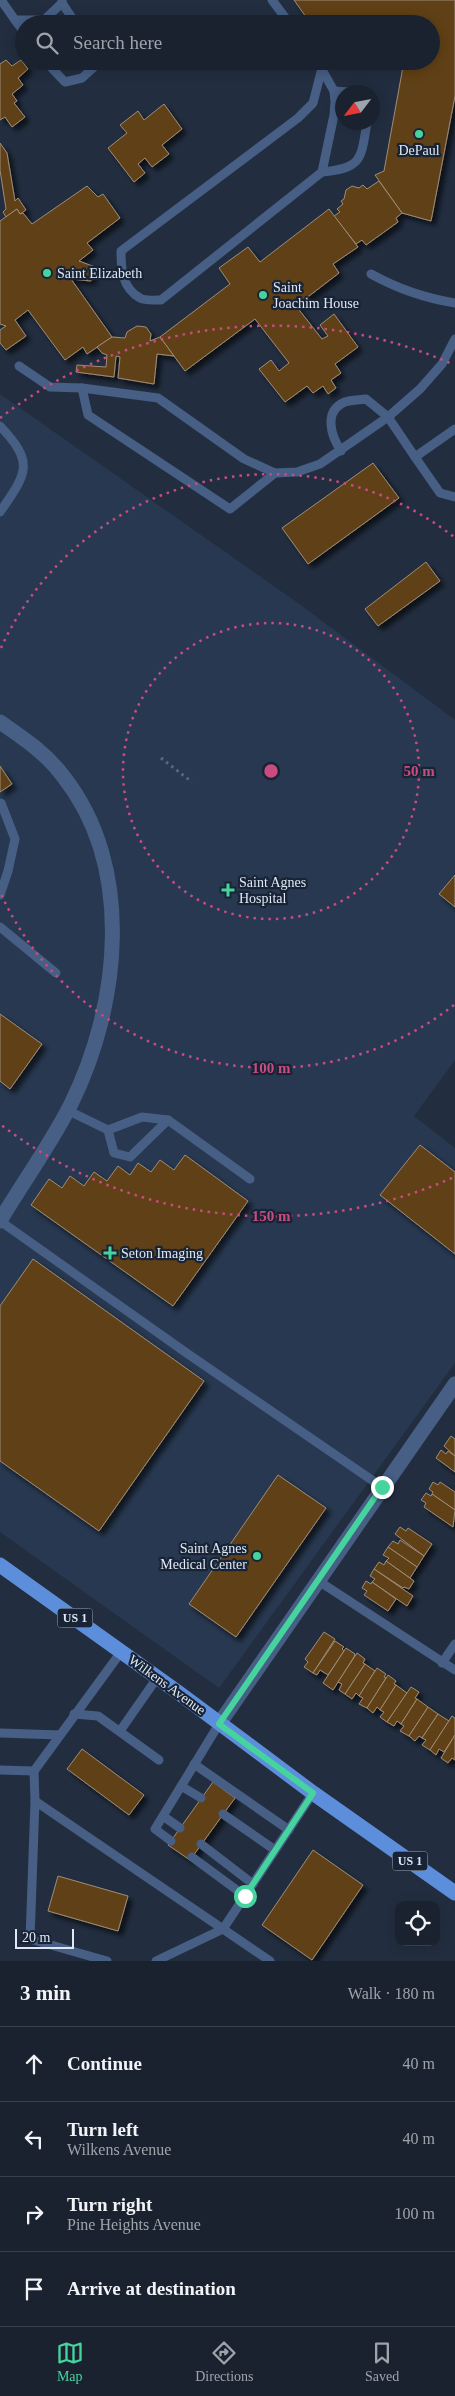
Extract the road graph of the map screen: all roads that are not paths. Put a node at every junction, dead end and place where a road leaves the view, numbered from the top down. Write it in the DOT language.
graph roads {
  1 [pos="0,0"];
  2 [pos="272,0"];
  3 [pos="62,2"];
  4 [pos="49,15"];
  5 [pos="70,15"];
  6 [pos="283,15"];
  7 [pos="15,20"];
  8 [pos="54,70"];
  9 [pos="91,70"];
  10 [pos="319,70"];
  11 [pos="323,70"];
  12 [pos="334,91"];
  13 [pos="365,130"];
  14 [pos="322,172"];
  15 [pos="370,274"];
  16 [pos="455,303"];
  17 [pos="455,339"];
  18 [pos="19,366"];
  19 [pos="82,388"];
  20 [pos="388,417"];
  21 [pos="0,426"];
  22 [pos="455,429"];
  23 [pos="341,451"];
  24 [pos="415,457"];
  25 [pos="275,473"];
  26 [pos="455,497"];
  27 [pos="0,512"];
  28 [pos="0,722"];
  29 [pos="1,803"];
  30 [pos="0,895"];
  31 [pos="0,927"];
  32 [pos="56,973"];
  33 [pos="67,1110"];
  34 [pos="168,1120"];
  35 [pos="108,1130"];
  36 [pos="250,1179"];
  37 [pos="0,1221"];
  38 [pos="455,1384"];
  39 [pos="382,1487"];
  40 [pos="0,1565"];
  41 [pos="317,1580"];
  42 [pos="455,1644"];
  43 [pos="121,1652"];
  44 [pos="442,1663"];
  45 [pos="455,1670"];
  46 [pos="157,1678"];
  47 [pos="74,1714"];
  48 [pos="219,1724"];
  49 [pos="120,1731"];
  50 [pos="0,1733"];
  51 [pos="60,1735"];
  52 [pos="159,1760"];
  53 [pos="194,1764"];
  54 [pos="0,1770"];
  55 [pos="34,1770"];
  56 [pos="182,1786"];
  57 [pos="313,1793"];
  58 [pos="201,1798"];
  59 [pos="35,1801"];
  60 [pos="223,1814"];
  61 [pos="163,1816"];
  62 [pos="180,1828"];
  63 [pos="289,1830"];
  64 [pos="171,1841"];
  65 [pos="201,1844"];
  66 [pos="275,1850"];
  67 [pos="192,1857"];
  68 [pos="253,1884"];
  69 [pos="455,1893"];
  70 [pos="245,1896"];
  71 [pos="223,1929"];
  72 [pos="107,1961"];
  73 [pos="156,1961"];
  74 [pos="270,1961"];
  1 -- 7 [label="lane"];
  2 -- 6 [label="lane"];
  3 -- 4 [label="lane"];
  3 -- 5 [label="lane"];
  8 -- 9 [label="lane"];
  10 -- 14 [label="lane"];
  11 -- 12 [label="lane"];
  12 -- 14 [label="lane"];
  13 -- 14 [label="lane"];
  15 -- 16 [label="lane"];
  17 -- 20 [label="lane"];
  18 -- 19 [label="lane"];
  19 -- 25 [label="lane"];
  19 -- 25 [label="lane"];
  20 -- 23 [label="lane"];
  20 -- 23 [label="lane"];
  20 -- 24 [label="lane"];
  21 -- 27 [label="lane"];
  22 -- 24 [label="lane"];
  23 -- 25 [label="lane"];
  24 -- 26 [label="lane"];
  28 -- 33 [label="street"];
  29 -- 30 [label="lane"];
  31 -- 32 [label="lane"];
  33 -- 35 [label="lane"];
  33 -- 37 [label="street"];
  34 -- 35 [label="lane"];
  34 -- 35 [label="lane"];
  34 -- 36 [label="lane"];
  37 -- 39 [label="lane"];
  38 -- 39 [label="street"];
  39 -- 41 [label="street"];
  40 -- 43 [label="main road, Wilkens Avenue / US 1"];
  41 -- 44 [label="lane"];
  41 -- 48 [label="street"];
  42 -- 44 [label="lane"];
  43 -- 46 [label="main road, Wilkens Avenue / US 1"];
  43 -- 47 [label="lane"];
  44 -- 45 [label="lane"];
  46 -- 48 [label="main road, Wilkens Avenue / US 1"];
  46 -- 49 [label="lane"];
  47 -- 49 [label="lane"];
  47 -- 51 [label="lane"];
  48 -- 53 [label="lane"];
  48 -- 57 [label="main road, Wilkens Avenue / US 1"];
  49 -- 52 [label="lane"];
  50 -- 51 [label="lane"];
  51 -- 55 [label="lane"];
  53 -- 56 [label="lane"];
  53 -- 63 [label="lane"];
  54 -- 55 [label="lane"];
  55 -- 59 [label="lane"];
  56 -- 58 [label="lane"];
  56 -- 61 [label="lane"];
  57 -- 63 [label="lane"];
  57 -- 69 [label="main road, Wilkens Avenue / US 1"];
  59 -- 71 [label="lane"];
  59 -- 72 [label="lane"];
  60 -- 66 [label="lane"];
  61 -- 62 [label="lane"];
  61 -- 64 [label="lane"];
  63 -- 66 [label="lane"];
  65 -- 68 [label="lane"];
  66 -- 68 [label="lane"];
  67 -- 70 [label="lane"];
  68 -- 70 [label="lane"];
  70 -- 71 [label="lane"];
  71 -- 73 [label="lane"];
  71 -- 74 [label="lane"];
}
